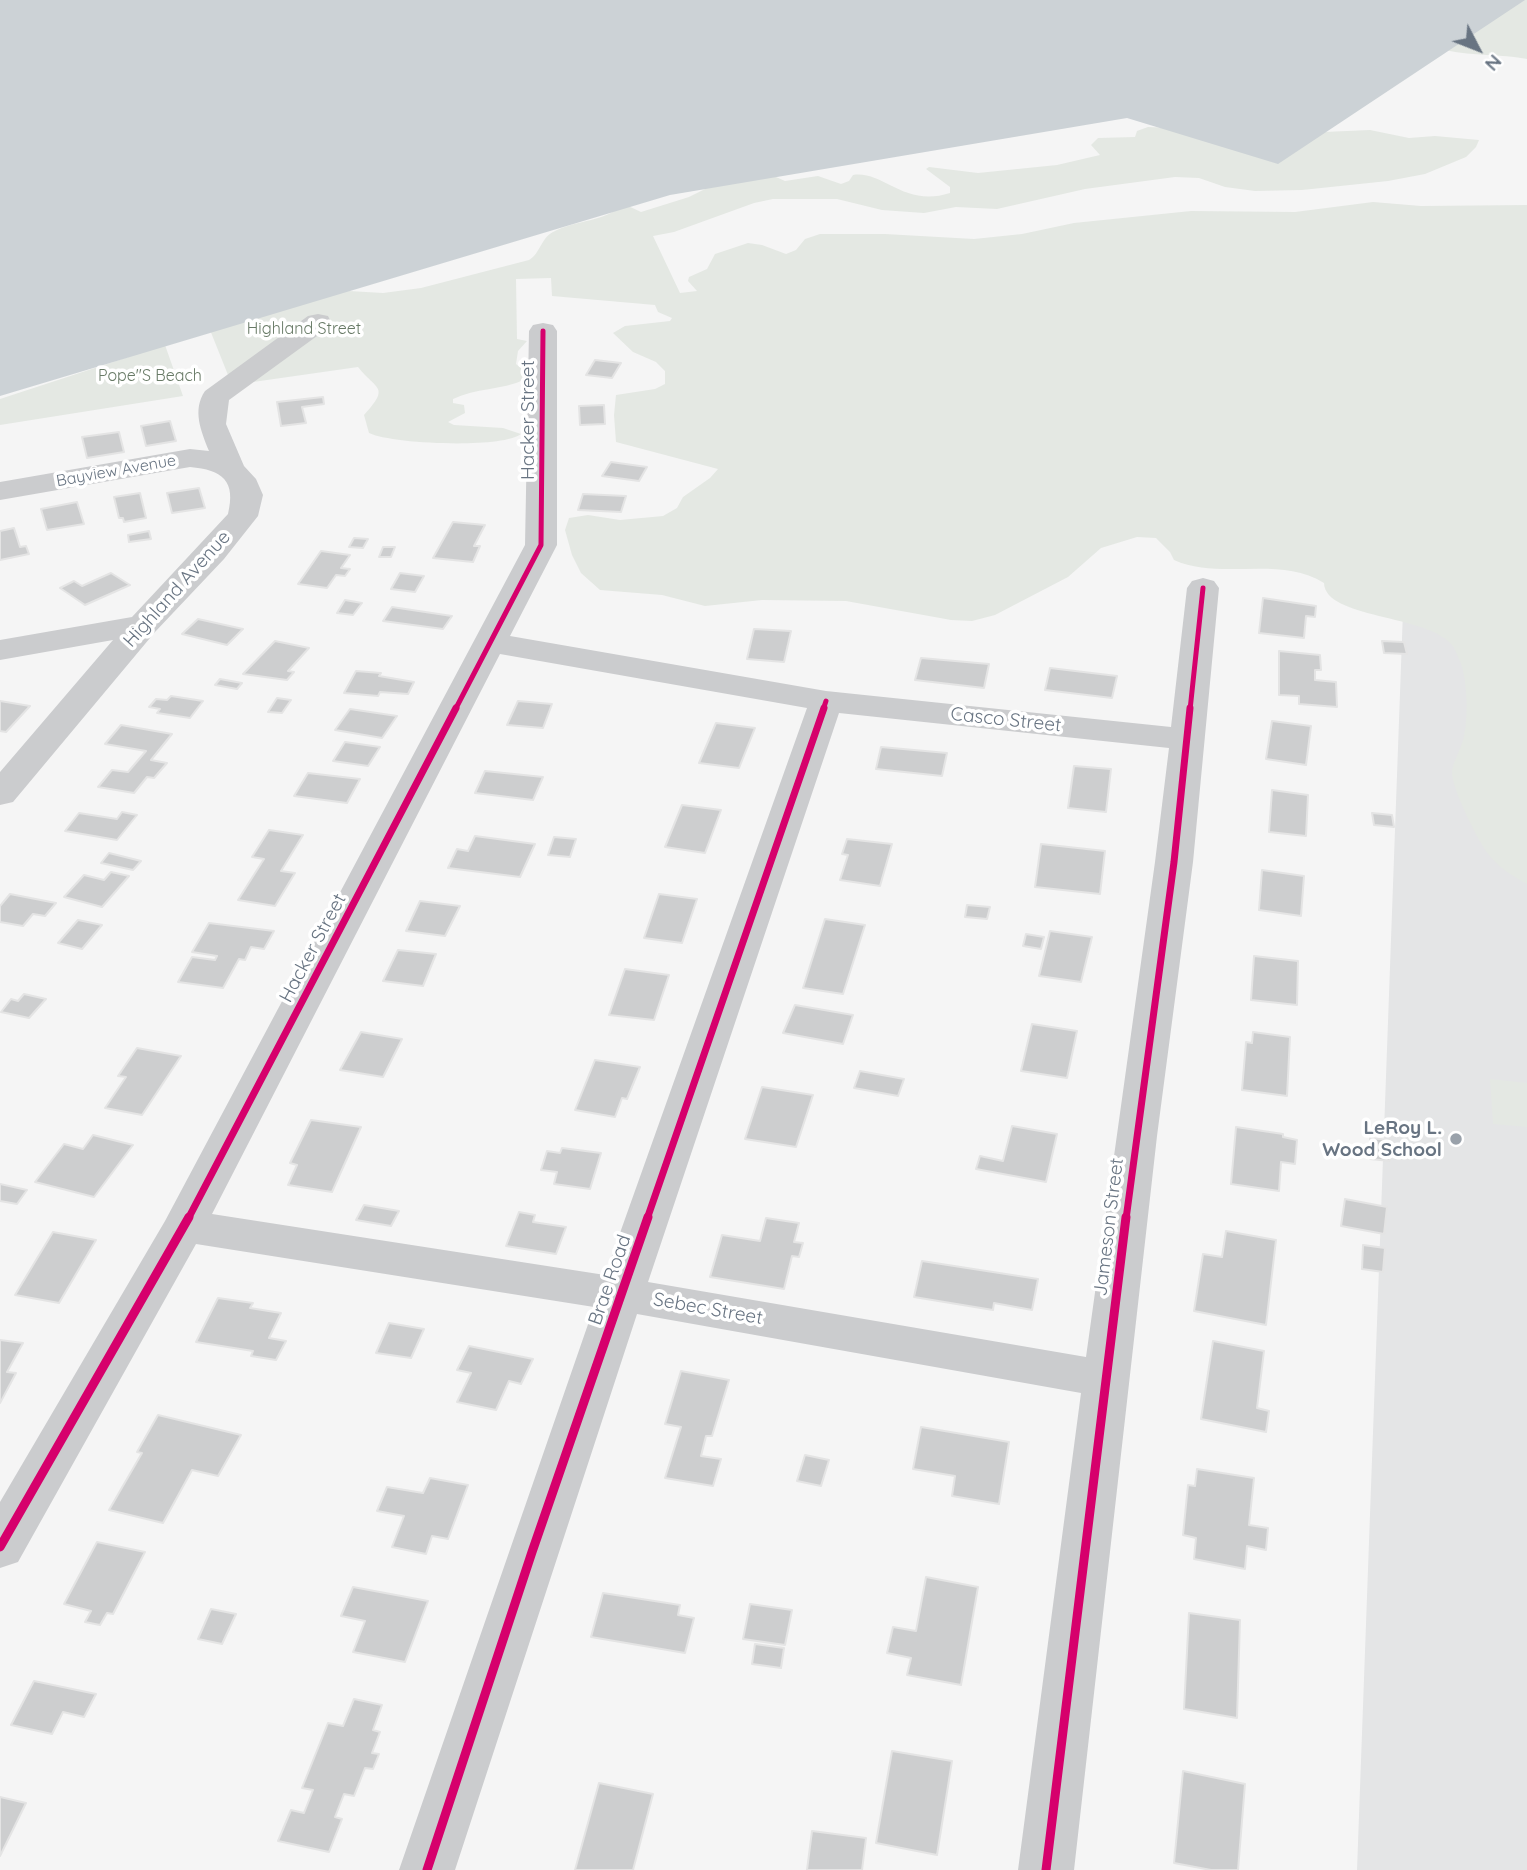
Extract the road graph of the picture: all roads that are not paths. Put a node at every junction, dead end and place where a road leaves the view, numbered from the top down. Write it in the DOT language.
graph roads {
  1 [pos="318,322"];
  2 [pos="543,331"];
  3 [pos="231,469"];
  4 [pos="0,491"];
  5 [pos="1203,588"];
  6 [pos="143,625"];
  7 [pos="492,643"];
  8 [pos="0,650"];
  9 [pos="826,701"];
  10 [pos="1186,739"];
  11 [pos="0,794"];
  12 [pos="184,1226"];
  13 [pos="621,1294"];
  14 [pos="1106,1379"];
  15 [pos="0,1547"];
  16 [pos="427,1870"];
  17 [pos="1045,1870"];
  1 -- 3 [label="street, Highland Avenue"];
  2 -- 7 [label="street, Hacker Street"];
  3 -- 4 [label="street, Bayview Avenue"];
  3 -- 6 [label="street, Highland Avenue"];
  5 -- 10 [label="street, Jameson Street"];
  6 -- 8 [label="street"];
  6 -- 11 [label="street, Highland Avenue"];
  7 -- 9 [label="street, Casco Street"];
  7 -- 12 [label="street, Hacker Street"];
  9 -- 10 [label="street, Casco Street"];
  9 -- 13 [label="street, Brae Road"];
  10 -- 14 [label="street, Jameson Street"];
  12 -- 13 [label="street, Sebec Street"];
  12 -- 15 [label="street, Hacker Street"];
  13 -- 14 [label="street, Sebec Street"];
  13 -- 16 [label="street, Brae Road"];
  14 -- 17 [label="street, Jameson Street"];
}
